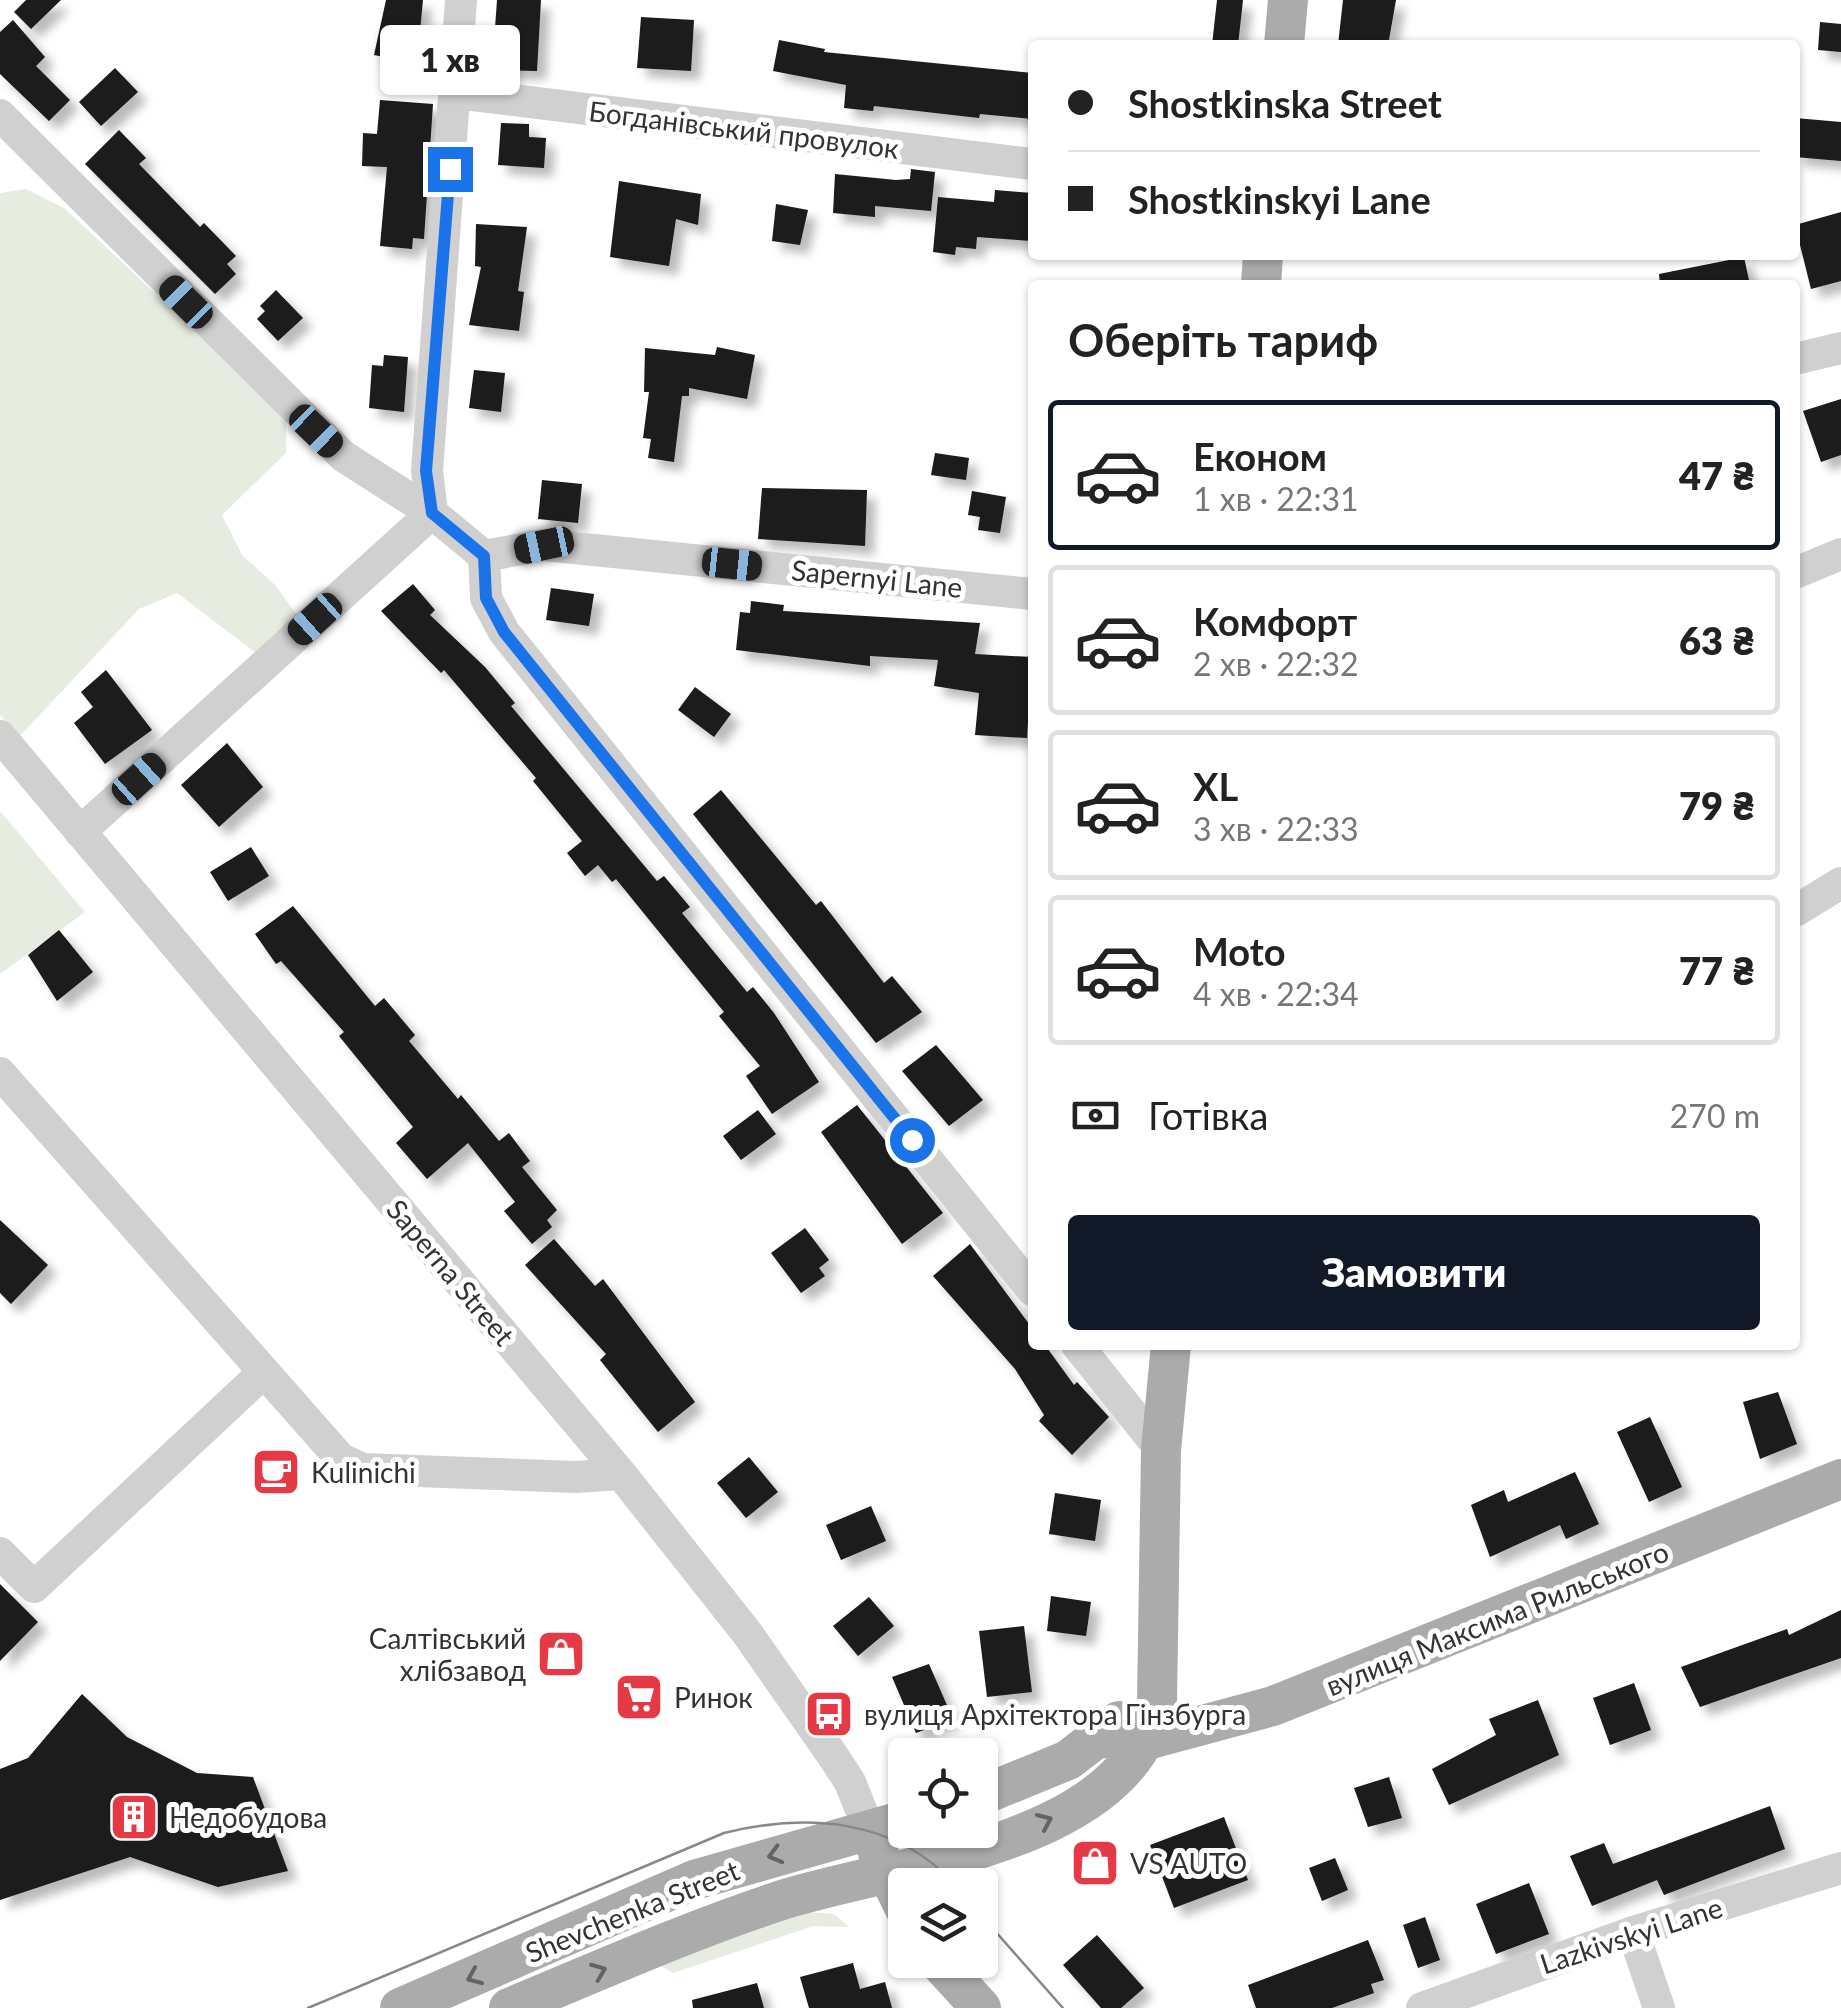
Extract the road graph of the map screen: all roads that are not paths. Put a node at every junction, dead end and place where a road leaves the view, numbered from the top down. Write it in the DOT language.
graph roads {
  1 [pos="462,0"];
  2 [pos="1288,0"];
  3 [pos="1284,40"];
  4 [pos="456,93"];
  5 [pos="0,116"];
  6 [pos="1028,164"];
  7 [pos="1841,348"];
  8 [pos="1800,358"];
  9 [pos="432,513"];
  10 [pos="1841,554"];
  11 [pos="484,556"];
  12 [pos="1800,570"];
  13 [pos="1028,594"];
  14 [pos="0,736"];
  15 [pos="80,832"];
  16 [pos="1841,883"];
  17 [pos="1800,908"];
  18 [pos="0,1073"];
  19 [pos="1028,1285"];
  20 [pos="1081,1350"];
  21 [pos="1171,1350"];
  22 [pos="263,1373"];
  23 [pos="1162,1450"];
  24 [pos="621,1474"];
  25 [pos="1839,1484"];
  26 [pos="0,1553"];
  27 [pos="1158,1670"];
  28 [pos="1101,1738"];
  29 [pos="1147,1740"];
  30 [pos="998,1789"];
  31 [pos="887,1825"];
  32 [pos="893,1868"];
  33 [pos="942,1868"];
  34 [pos="1841,1868"];
  35 [pos="888,1893"];
  36 [pos="1633,1932"];
  37 [pos="954,1978"];
  38 [pos="400,2008"];
  39 [pos="509,2008"];
  40 [pos="981,2008"];
  41 [pos="1422,2008"];
  42 [pos="1660,2008"];
  1 -- 4 [label="street"];
  2 -- 3 [label="main road"];
  4 -- 6 [label="street, Богданівський провулок"];
  4 -- 9 [label="street"];
  5 -- 9 [label="street"];
  7 -- 8 [label="street"];
  9 -- 11 [label="street"];
  9 -- 15 [label="street"];
  10 -- 12 [label="street"];
  11 -- 13 [label="street, Sapernyi Lane"];
  11 -- 19 [label="street"];
  14 -- 15 [label="street, Saperna Street"];
  15 -- 24 [label="street, Saperna Street"];
  16 -- 17 [label="street"];
  18 -- 22 [label="street"];
  20 -- 23 [label="street"];
  21 -- 23 [label="main road"];
  22 -- 24 [label="street"];
  22 -- 26 [label="street"];
  23 -- 27 [label="main road"];
  24 -- 31 [label="street, Saperna Street"];
  25 -- 29 [label="main road, вулиця Максима Рильського"];
  27 -- 28 [label="main road"];
  27 -- 29 [label="main road"];
  28 -- 29 [label="main road, вулиця Максима Рильського"];
  28 -- 30 [label="main road"];
  33 -- 29 [label="main road, one-way"];
  31 -- 32 [label="main road"];
  31 -- 38 [label="main road, Shevchenka Street, one-way"];
  34 -- 36 [label="street, Lazkivskyi Lane"];
  39 -- 35 [label="main road, Shevchenka Street, one-way"];
  36 -- 41 [label="street, Lazkivskyi Lane"];
  36 -- 42 [label="street"];
  37 -- 40 [label="main road"];
}
